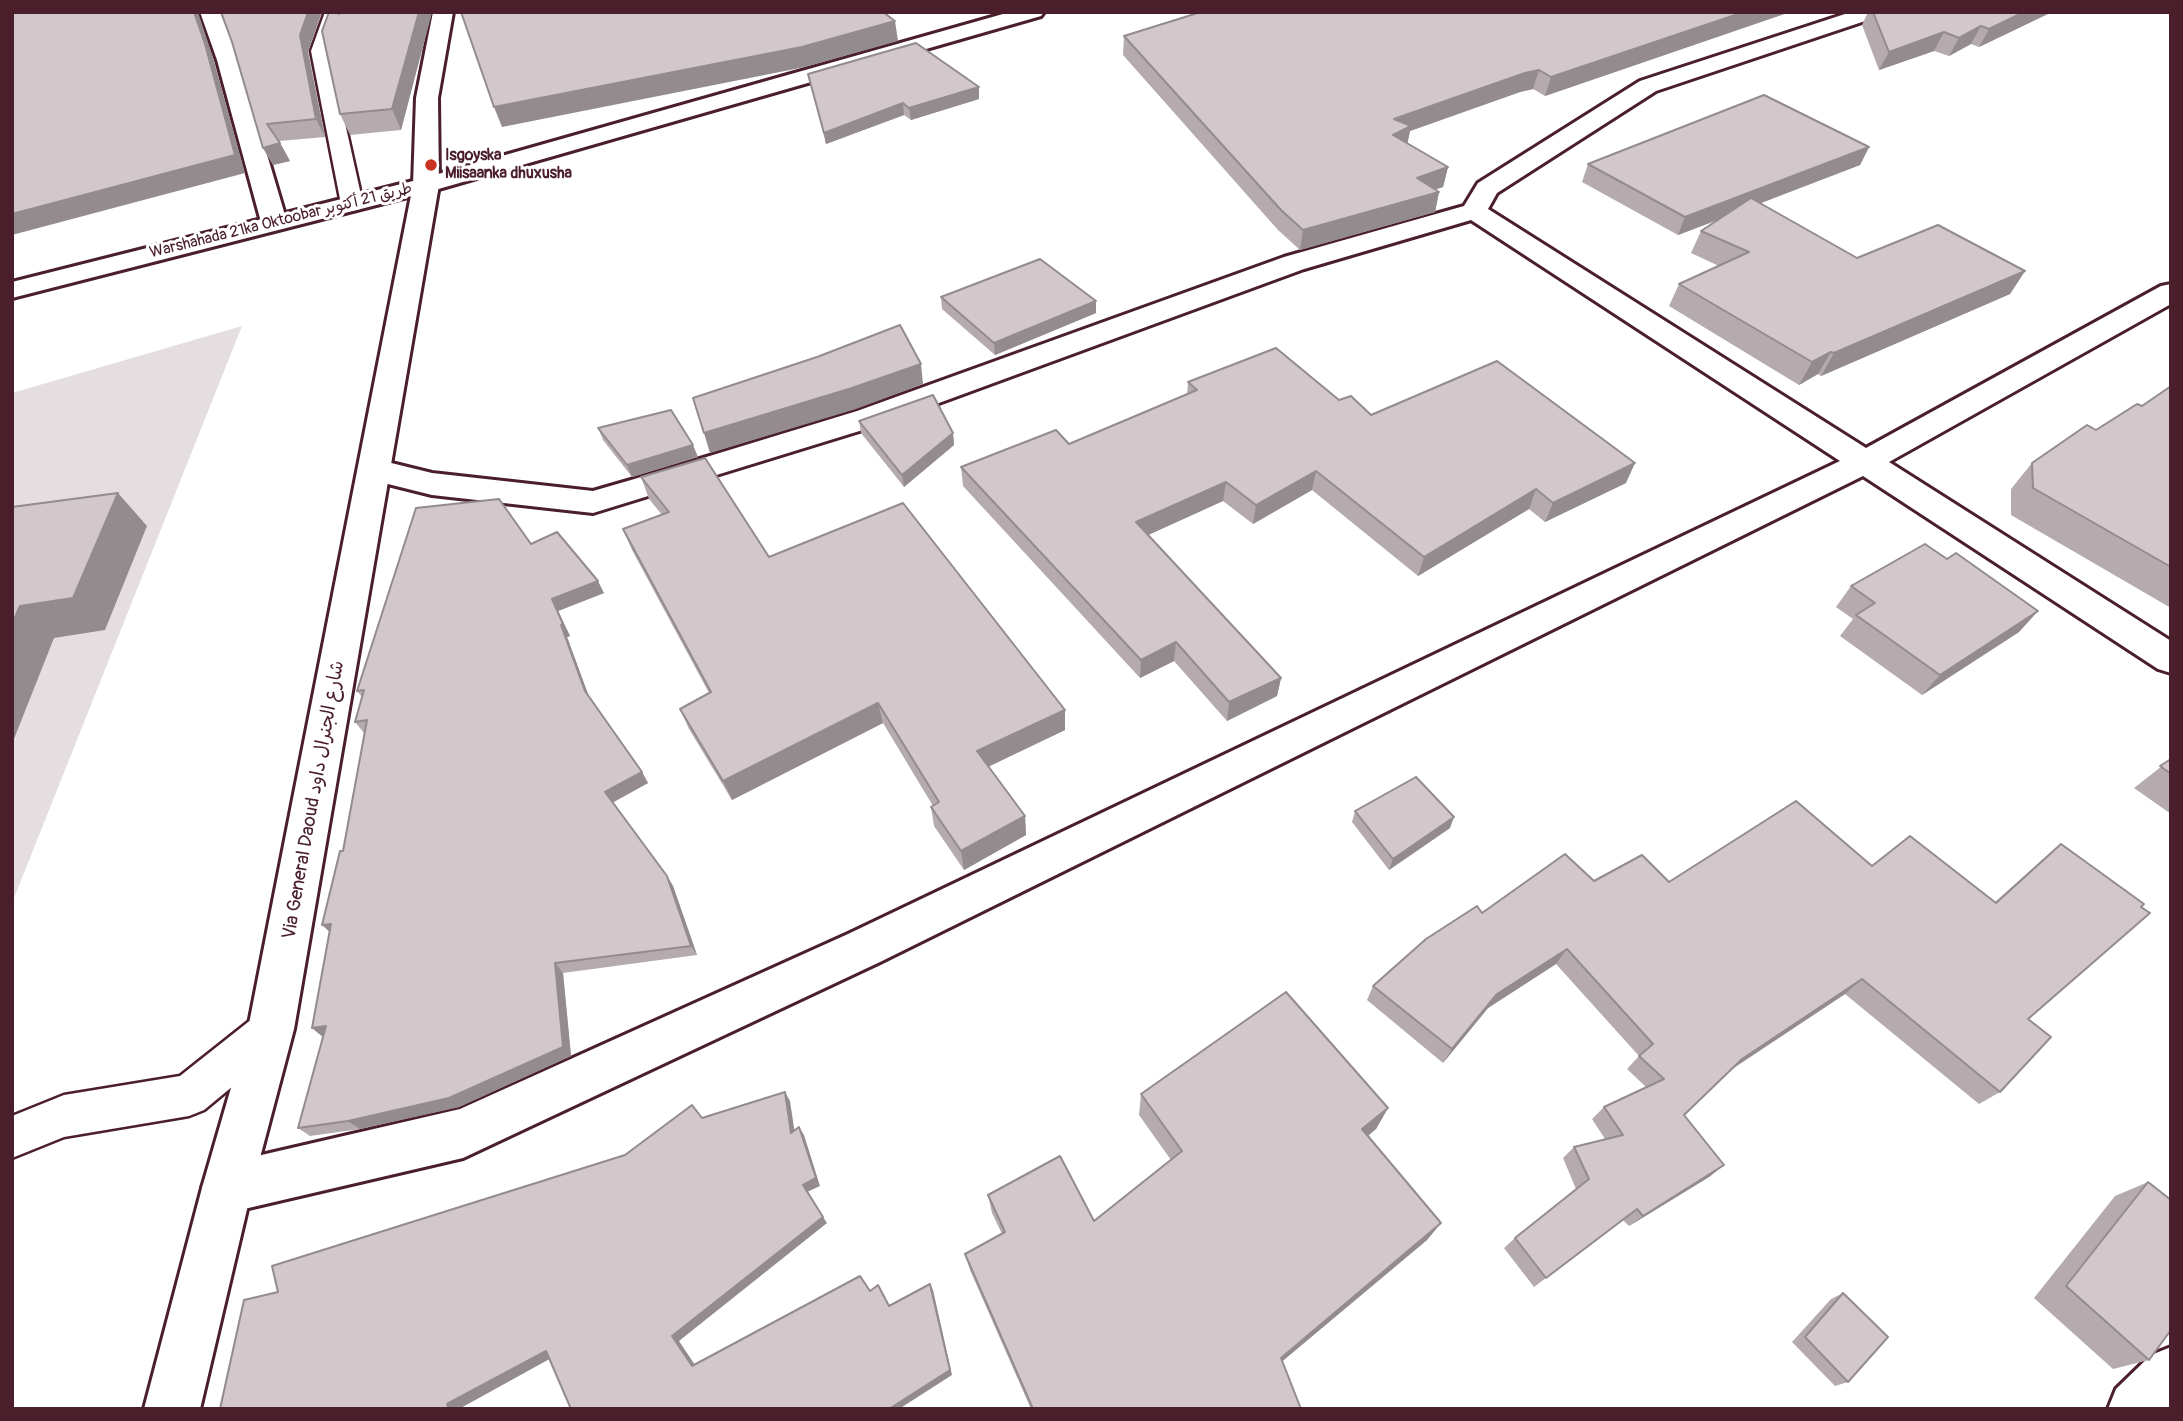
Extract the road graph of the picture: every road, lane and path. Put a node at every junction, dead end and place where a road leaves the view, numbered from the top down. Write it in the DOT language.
graph roads {
  1 [pos="210,12"];
  2 [pos="334,12"];
  3 [pos="443,12"];
  4 [pos="1034,12"];
  5 [pos="1873,12"];
  6 [pos="426,185"];
  7 [pos="352,204"];
  8 [pos="1474,211"];
  9 [pos="274,222"];
  10 [pos="12,284"];
  11 [pos="13,290"];
  12 [pos="2171,292"];
  13 [pos="1863,463"];
  14 [pos="375,470"];
  15 [pos="2171,659"];
  16 [pos="271,1028"];
  17 [pos="12,1137"];
  18 [pos="227,1188"];
  19 [pos="2171,1375"];
  20 [pos="172,1409"];
  21 [pos="2136,1409"];
  1 -- 9 [label="street"];
  2 -- 7 [label="lane"];
  3 -- 6 [label="street, Via General Daoud شارع الجنرال داود"];
  4 -- 6 [label="street, Warshahada 21ka Oktoobar طريق 21 أكتوبر"];
  5 -- 8 [label="street"];
  6 -- 7 [label="street, Warshahada 21ka Oktoobar طريق 21 أكتوبر"];
  6 -- 14 [label="street, Via General Daoud شارع الجنرال داود"];
  7 -- 9 [label="street, Warshahada 21ka Oktoobar طريق 21 أكتوبر"];
  8 -- 13 [label="street"];
  8 -- 14 [label="street"];
  9 -- 11 [label="street, Warshahada 21ka Oktoobar طريق 21 أكتوبر"];
  10 -- 11 [label="street"];
  12 -- 13 [label="street"];
  13 -- 15 [label="street"];
  13 -- 18 [label="street"];
  14 -- 16 [label="street, Via General Daoud شارع الجنرال داود"];
  16 -- 17 [label="lane"];
  16 -- 18 [label="street, Via General Daoud شارع الجنرال داود"];
  18 -- 20 [label="street, Via General Daoud شارع الجنرال داود"];
  19 -- 21 [label="street"];
}
